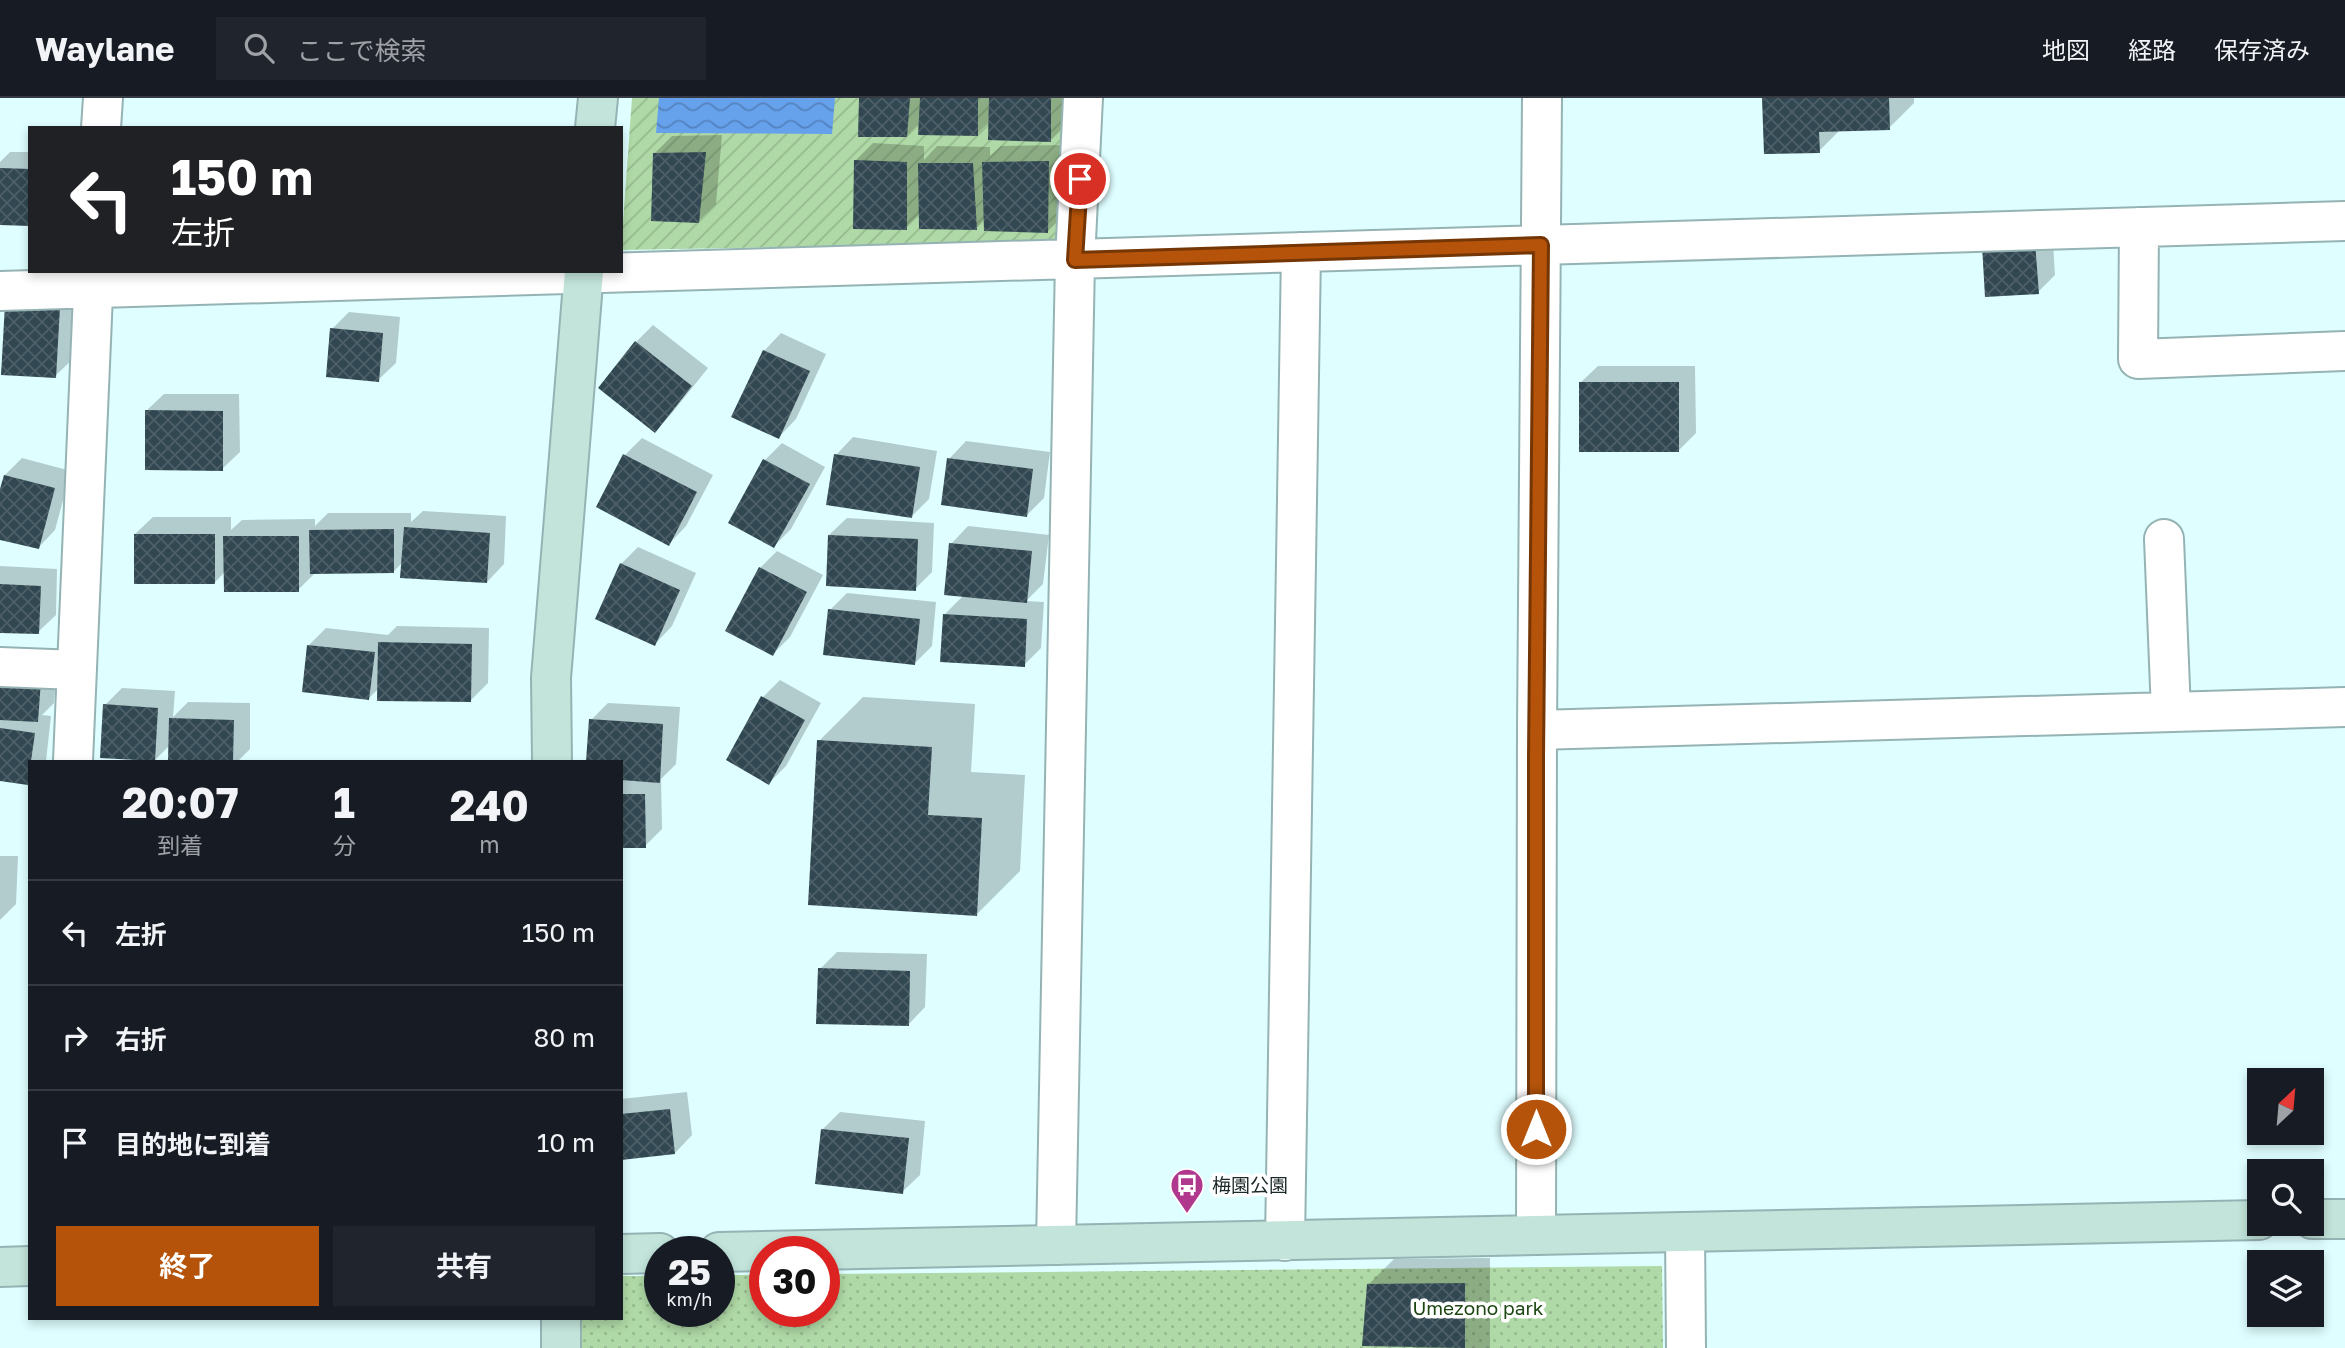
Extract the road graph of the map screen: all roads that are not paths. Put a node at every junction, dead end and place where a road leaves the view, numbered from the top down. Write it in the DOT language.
graph roads {
  1 [pos="103,98"];
  2 [pos="598,98"];
  3 [pos="1083,98"];
  4 [pos="1542,98"];
  5 [pos="101,126"];
  6 [pos="595,126"];
  7 [pos="2345,221"];
  8 [pos="2139,227"];
  9 [pos="1541,245"];
  10 [pos="1301,252"];
  11 [pos="1075,260"];
  12 [pos="623,272"];
  13 [pos="584,273"];
  14 [pos="94,279"];
  15 [pos="0,291"];
  16 [pos="2345,351"];
  17 [pos="2164,539"];
  18 [pos="0,667"];
  19 [pos="77,670"];
  20 [pos="2345,708"];
  21 [pos="2171,712"];
  22 [pos="1537,730"];
  23 [pos="73,760"];
  24 [pos="552,760"];
  25 [pos="2324,1219"];
  26 [pos="2345,1219"];
  27 [pos="2247,1220"];
  28 [pos="1685,1233"];
  29 [pos="1536,1235"];
  30 [pos="1285,1241"];
  31 [pos="1056,1245"];
  32 [pos="735,1252"];
  33 [pos="644,1253"];
  34 [pos="623,1254"];
  35 [pos="28,1266"];
  36 [pos="0,1267"];
  37 [pos="561,1320"];
  38 [pos="561,1348"];
  39 [pos="1685,1348"];
  1 -- 5 [label="street"];
  2 -- 6 [label="street"];
  3 -- 11 [label="street"];
  4 -- 9 [label="street"];
  7 -- 8 [label="street"];
  8 -- 9 [label="street"];
  8 -- 16 [label="street"];
  9 -- 10 [label="street"];
  9 -- 22 [label="street"];
  10 -- 11 [label="street"];
  10 -- 30 [label="street"];
  11 -- 12 [label="street"];
  11 -- 31 [label="street"];
  13 -- 14 [label="street"];
  13 -- 24 [label="street"];
  14 -- 15 [label="street"];
  14 -- 19 [label="street"];
  17 -- 21 [label="street"];
  18 -- 19 [label="street"];
  19 -- 23 [label="street"];
  20 -- 21 [label="street"];
  21 -- 22 [label="street"];
  22 -- 29 [label="street"];
  25 -- 26 [label="street"];
  27 -- 28 [label="street"];
  28 -- 29 [label="street"];
  28 -- 39 [label="street"];
  29 -- 30 [label="street"];
  30 -- 31 [label="street"];
  31 -- 32 [label="street"];
  33 -- 34 [label="street"];
  35 -- 36 [label="street"];
  37 -- 38 [label="street"];
}
